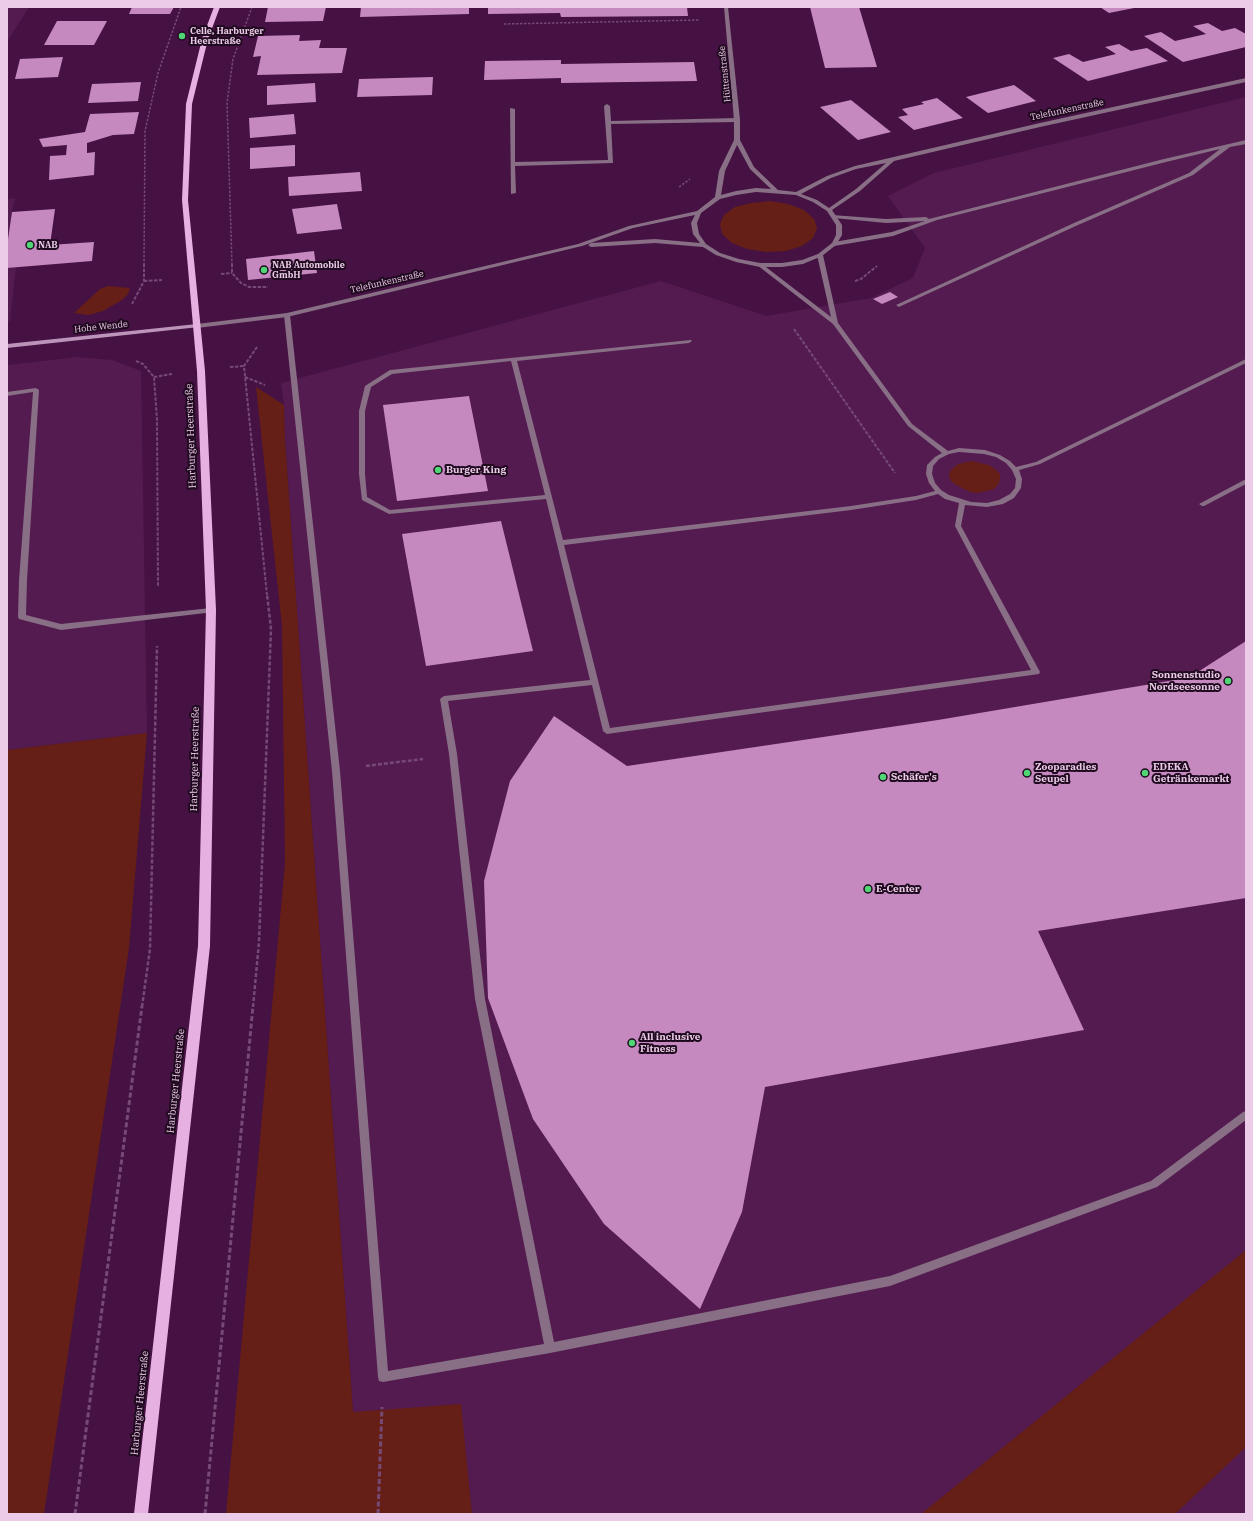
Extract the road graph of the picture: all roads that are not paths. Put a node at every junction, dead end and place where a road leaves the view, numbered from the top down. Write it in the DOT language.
graph roads {
  1 [pos="217,7"];
  2 [pos="726,7"];
  3 [pos="1246,80"];
  4 [pos="607,106"];
  5 [pos="512,109"];
  6 [pos="737,120"];
  7 [pos="608,123"];
  8 [pos="737,140"];
  9 [pos="1246,142"];
  10 [pos="1228,146"];
  11 [pos="892,160"];
  12 [pos="513,164"];
  13 [pos="776,191"];
  14 [pos="513,193"];
  15 [pos="796,194"];
  16 [pos="718,198"];
  17 [pos="829,210"];
  18 [pos="698,212"];
  19 [pos="834,216"];
  20 [pos="935,219"];
  21 [pos="834,244"];
  22 [pos="580,245"];
  23 [pos="704,245"];
  24 [pos="820,255"];
  25 [pos="760,265"];
  26 [pos="899,305"];
  27 [pos="287,315"];
  28 [pos="835,323"];
  29 [pos="197,326"];
  30 [pos="689,341"];
  31 [pos="7,346"];
  32 [pos="514,359"];
  33 [pos="1246,361"];
  34 [pos="7,394"];
  35 [pos="947,453"];
  36 [pos="1015,469"];
  37 [pos="1246,481"];
  38 [pos="939,492"];
  39 [pos="548,496"];
  40 [pos="962,502"];
  41 [pos="1202,504"];
  42 [pos="560,543"];
  43 [pos="211,610"];
  44 [pos="595,682"];
  45 [pos="1246,1116"];
  46 [pos="550,1348"];
  47 [pos="141,1514"];
  1 -- 29 [label="main road, Harburger Heerstraße"];
  2 -- 6 [label="street, Hüttenstraße"];
  3 -- 11 [label="street, Telefunkenstraße"];
  4 -- 7 [label="street"];
  5 -- 12 [label="street"];
  6 -- 7 [label="street"];
  6 -- 8 [label="street, Hüttenstraße"];
  7 -- 12 [label="street"];
  8 -- 13 [label="street"];
  8 -- 16 [label="street"];
  9 -- 10 [label="street"];
  10 -- 20 [label="street"];
  10 -- 26 [label="street"];
  11 -- 15 [label="street, Telefunkenstraße"];
  11 -- 17 [label="street, Telefunkenstraße"];
  12 -- 14 [label="street"];
  13 -- 15 [label="street, Telefunkenstraße"];
  13 -- 16 [label="street, Telefunkenstraße"];
  15 -- 17 [label="street, Telefunkenstraße"];
  16 -- 18 [label="street, Telefunkenstraße"];
  17 -- 19 [label="street, Telefunkenstraße"];
  18 -- 22 [label="street, Telefunkenstraße"];
  18 -- 23 [label="street"];
  19 -- 20 [label="street"];
  19 -- 21 [label="street, Telefunkenstraße"];
  20 -- 21 [label="street"];
  21 -- 24 [label="street, Telefunkenstraße"];
  22 -- 23 [label="street, Telefunkenstraße"];
  22 -- 27 [label="street, Telefunkenstraße"];
  23 -- 25 [label="street, Telefunkenstraße"];
  24 -- 25 [label="street, Telefunkenstraße"];
  24 -- 28 [label="street"];
  25 -- 28 [label="street"];
  27 -- 29 [label="street, Telefunkenstraße"];
  27 -- 46 [label="street"];
  28 -- 35 [label="street"];
  29 -- 31 [label="street, Hohe Wende"];
  29 -- 43 [label="main road, Harburger Heerstraße"];
  30 -- 32 [label="street"];
  32 -- 39 [label="street"];
  32 -- 39 [label="street"];
  33 -- 36 [label="street"];
  34 -- 43 [label="street"];
  35 -- 36 [label="street"];
  35 -- 38 [label="street"];
  36 -- 40 [label="street"];
  37 -- 41 [label="street"];
  38 -- 40 [label="street"];
  38 -- 42 [label="street"];
  39 -- 42 [label="street"];
  40 -- 44 [label="street"];
  42 -- 44 [label="street"];
  43 -- 47 [label="main road, Harburger Heerstraße"];
  44 -- 46 [label="street"];
  45 -- 46 [label="street"];
}
